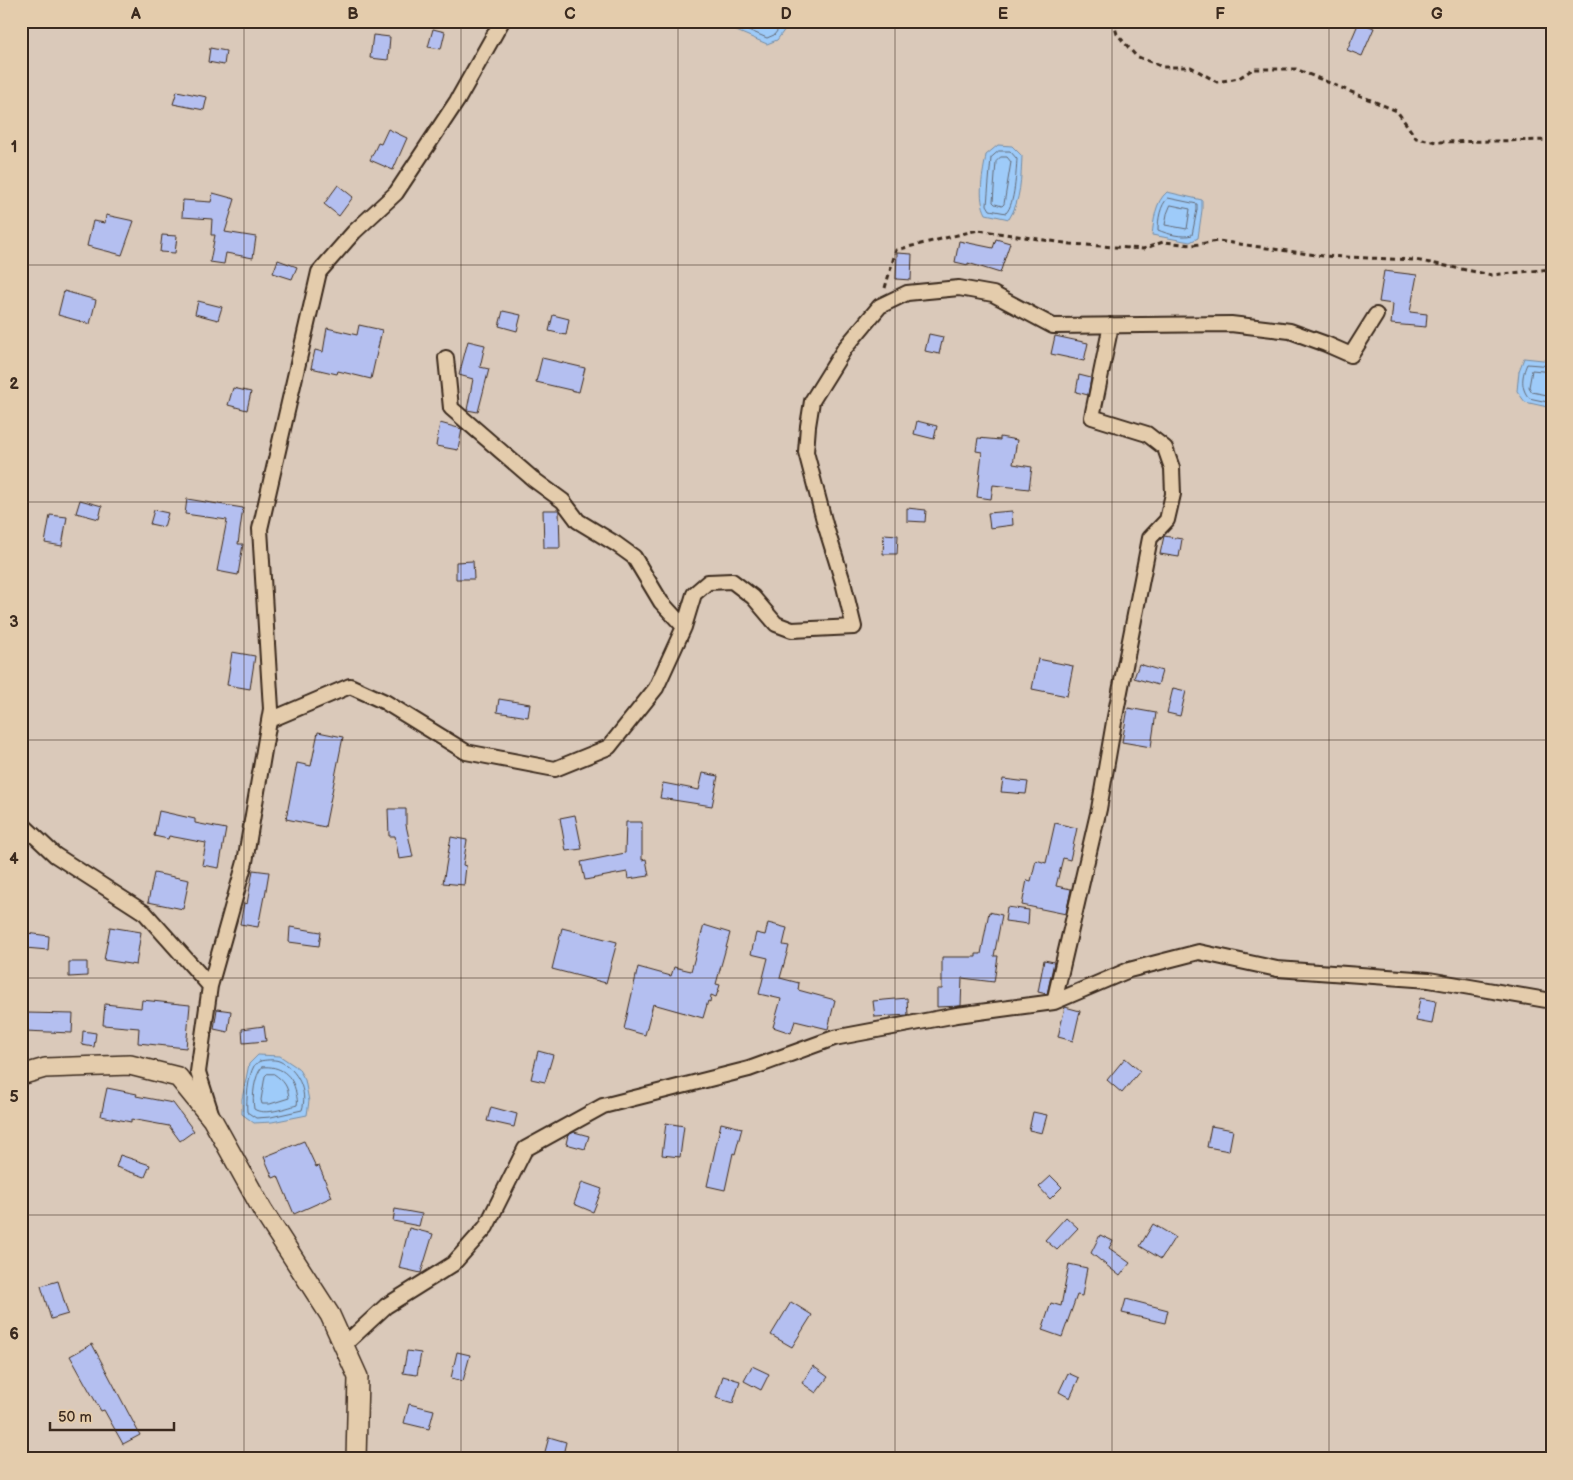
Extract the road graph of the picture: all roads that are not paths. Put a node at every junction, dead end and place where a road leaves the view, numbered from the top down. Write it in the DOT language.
graph roads {
  1 [pos="502,21"];
  2 [pos="1376,315"];
  3 [pos="1111,325"];
  4 [pos="446,358"];
  5 [pos="684,627"];
  6 [pos="270,720"];
  7 [pos="21,823"];
  8 [pos="210,986"];
  9 [pos="1054,1002"];
  10 [pos="1552,1002"];
  11 [pos="21,1075"];
  12 [pos="212,1118"];
  13 [pos="344,1345"];
  14 [pos="356,1459"];
  1 -- 6 [label="street"];
  2 -- 3 [label="street"];
  3 -- 5 [label="street"];
  3 -- 9 [label="street"];
  4 -- 5 [label="street"];
  5 -- 6 [label="street"];
  6 -- 8 [label="street"];
  7 -- 8 [label="street"];
  8 -- 12 [label="street"];
  9 -- 10 [label="street"];
  9 -- 13 [label="street"];
  11 -- 12 [label="main road"];
  12 -- 13 [label="main road"];
  13 -- 14 [label="main road"];
}
